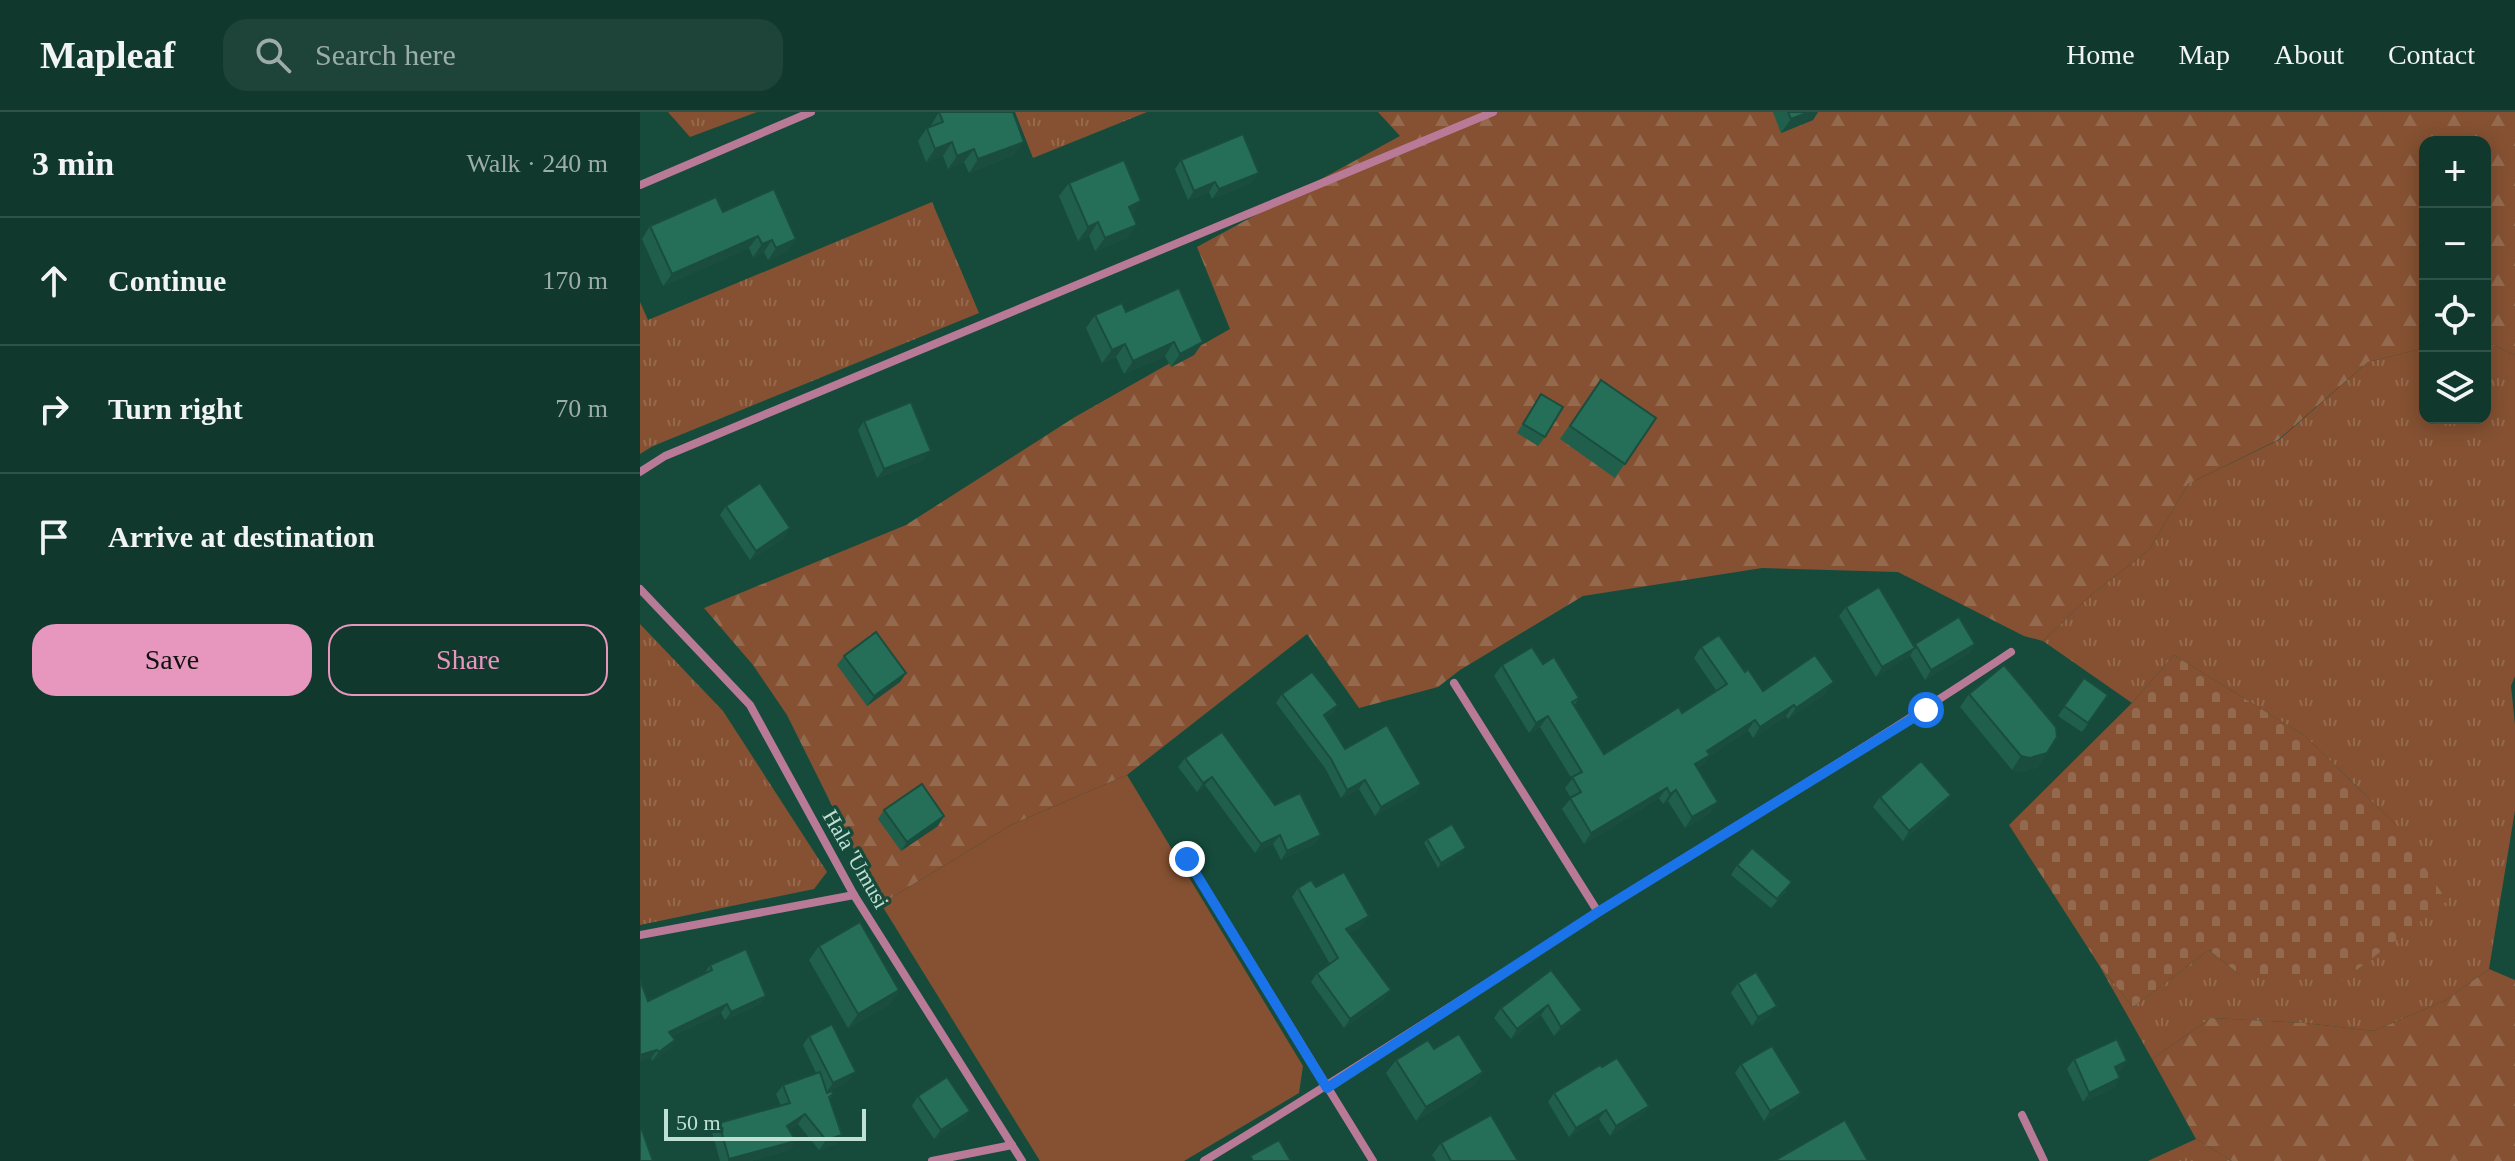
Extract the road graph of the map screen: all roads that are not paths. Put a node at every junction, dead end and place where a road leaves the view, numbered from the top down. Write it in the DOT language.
graph roads {
  1 [pos="811,112"];
  2 [pos="1493,112"];
  3 [pos="640,185"];
  4 [pos="640,472"];
  5 [pos="640,589"];
  6 [pos="2011,652"];
  7 [pos="1454,683"];
  8 [pos="1187,859"];
  9 [pos="854,895"];
  10 [pos="1598,912"];
  11 [pos="640,935"];
  12 [pos="1327,1088"];
  13 [pos="2022,1115"];
  14 [pos="1012,1145"];
  15 [pos="932,1161"];
  16 [pos="1022,1161"];
  17 [pos="1204,1161"];
  18 [pos="1373,1161"];
  19 [pos="2044,1161"];
  1 -- 3 [label="street"];
  2 -- 4 [label="street"];
  5 -- 9 [label="street, Hala 'Umusi"];
  6 -- 10 [label="street"];
  7 -- 10 [label="street"];
  8 -- 12 [label="street"];
  9 -- 11 [label="street"];
  9 -- 14 [label="street, Hala 'Umusi"];
  10 -- 12 [label="street"];
  12 -- 17 [label="street"];
  12 -- 18 [label="street"];
  13 -- 19 [label="street"];
  14 -- 15 [label="street"];
  14 -- 16 [label="street, Hala 'Umusi"];
}
